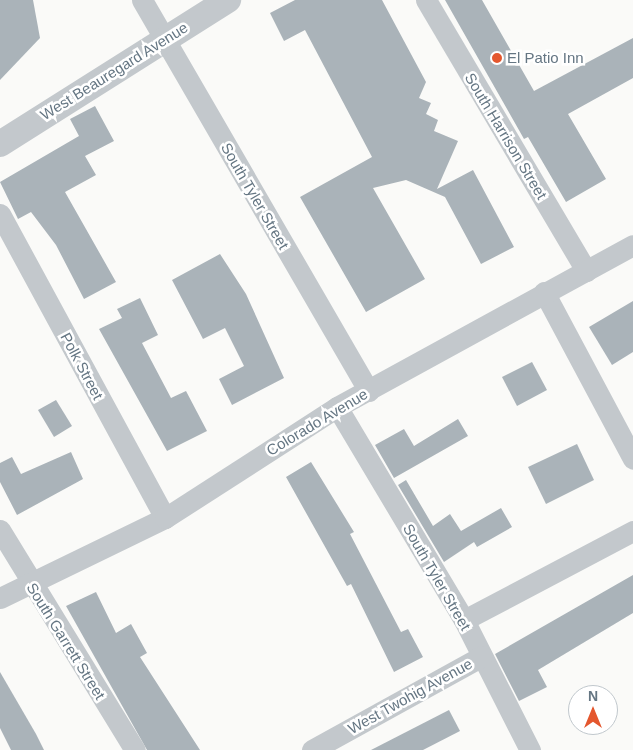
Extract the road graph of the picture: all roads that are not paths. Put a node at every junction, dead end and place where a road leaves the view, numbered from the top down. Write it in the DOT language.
graph roads {
  1 [pos="142,0"];
  2 [pos="228,0"];
  3 [pos="426,0"];
  4 [pos="164,38"];
  5 [pos="0,144"];
  6 [pos="0,214"];
  7 [pos="633,245"];
  8 [pos="586,271"];
  9 [pos="544,292"];
  10 [pos="369,391"];
  11 [pos="337,407"];
  12 [pos="633,460"];
  13 [pos="165,518"];
  14 [pos="0,530"];
  15 [pos="633,530"];
  16 [pos="28,580"];
  17 [pos="0,598"];
  18 [pos="464,620"];
  19 [pos="482,656"];
  20 [pos="135,750"];
  21 [pos="312,750"];
  22 [pos="530,750"];
  1 -- 4 [label="street, South Tyler Street"];
  2 -- 4 [label="street, West Beauregard Avenue"];
  3 -- 8 [label="street, South Harrison Street"];
  4 -- 5 [label="street, West Beauregard Avenue"];
  4 -- 10 [label="street, South Tyler Street"];
  6 -- 13 [label="street, Polk Street"];
  7 -- 8 [label="street, Colorado Avenue"];
  8 -- 9 [label="street, Colorado Avenue"];
  9 -- 10 [label="street, Colorado Avenue"];
  9 -- 12 [label="street"];
  10 -- 11 [label="street, Colorado Avenue"];
  11 -- 13 [label="street, Colorado Avenue"];
  11 -- 18 [label="street, South Tyler Street"];
  13 -- 16 [label="street, Colorado Avenue"];
  14 -- 16 [label="street, South Garrett Street"];
  15 -- 18 [label="street"];
  16 -- 17 [label="street, Colorado Avenue"];
  16 -- 20 [label="street, South Garrett Street"];
  18 -- 19 [label="street, South Tyler Street"];
  19 -- 21 [label="street, West Twohig Avenue"];
  19 -- 22 [label="street, South Tyler Street"];
}
